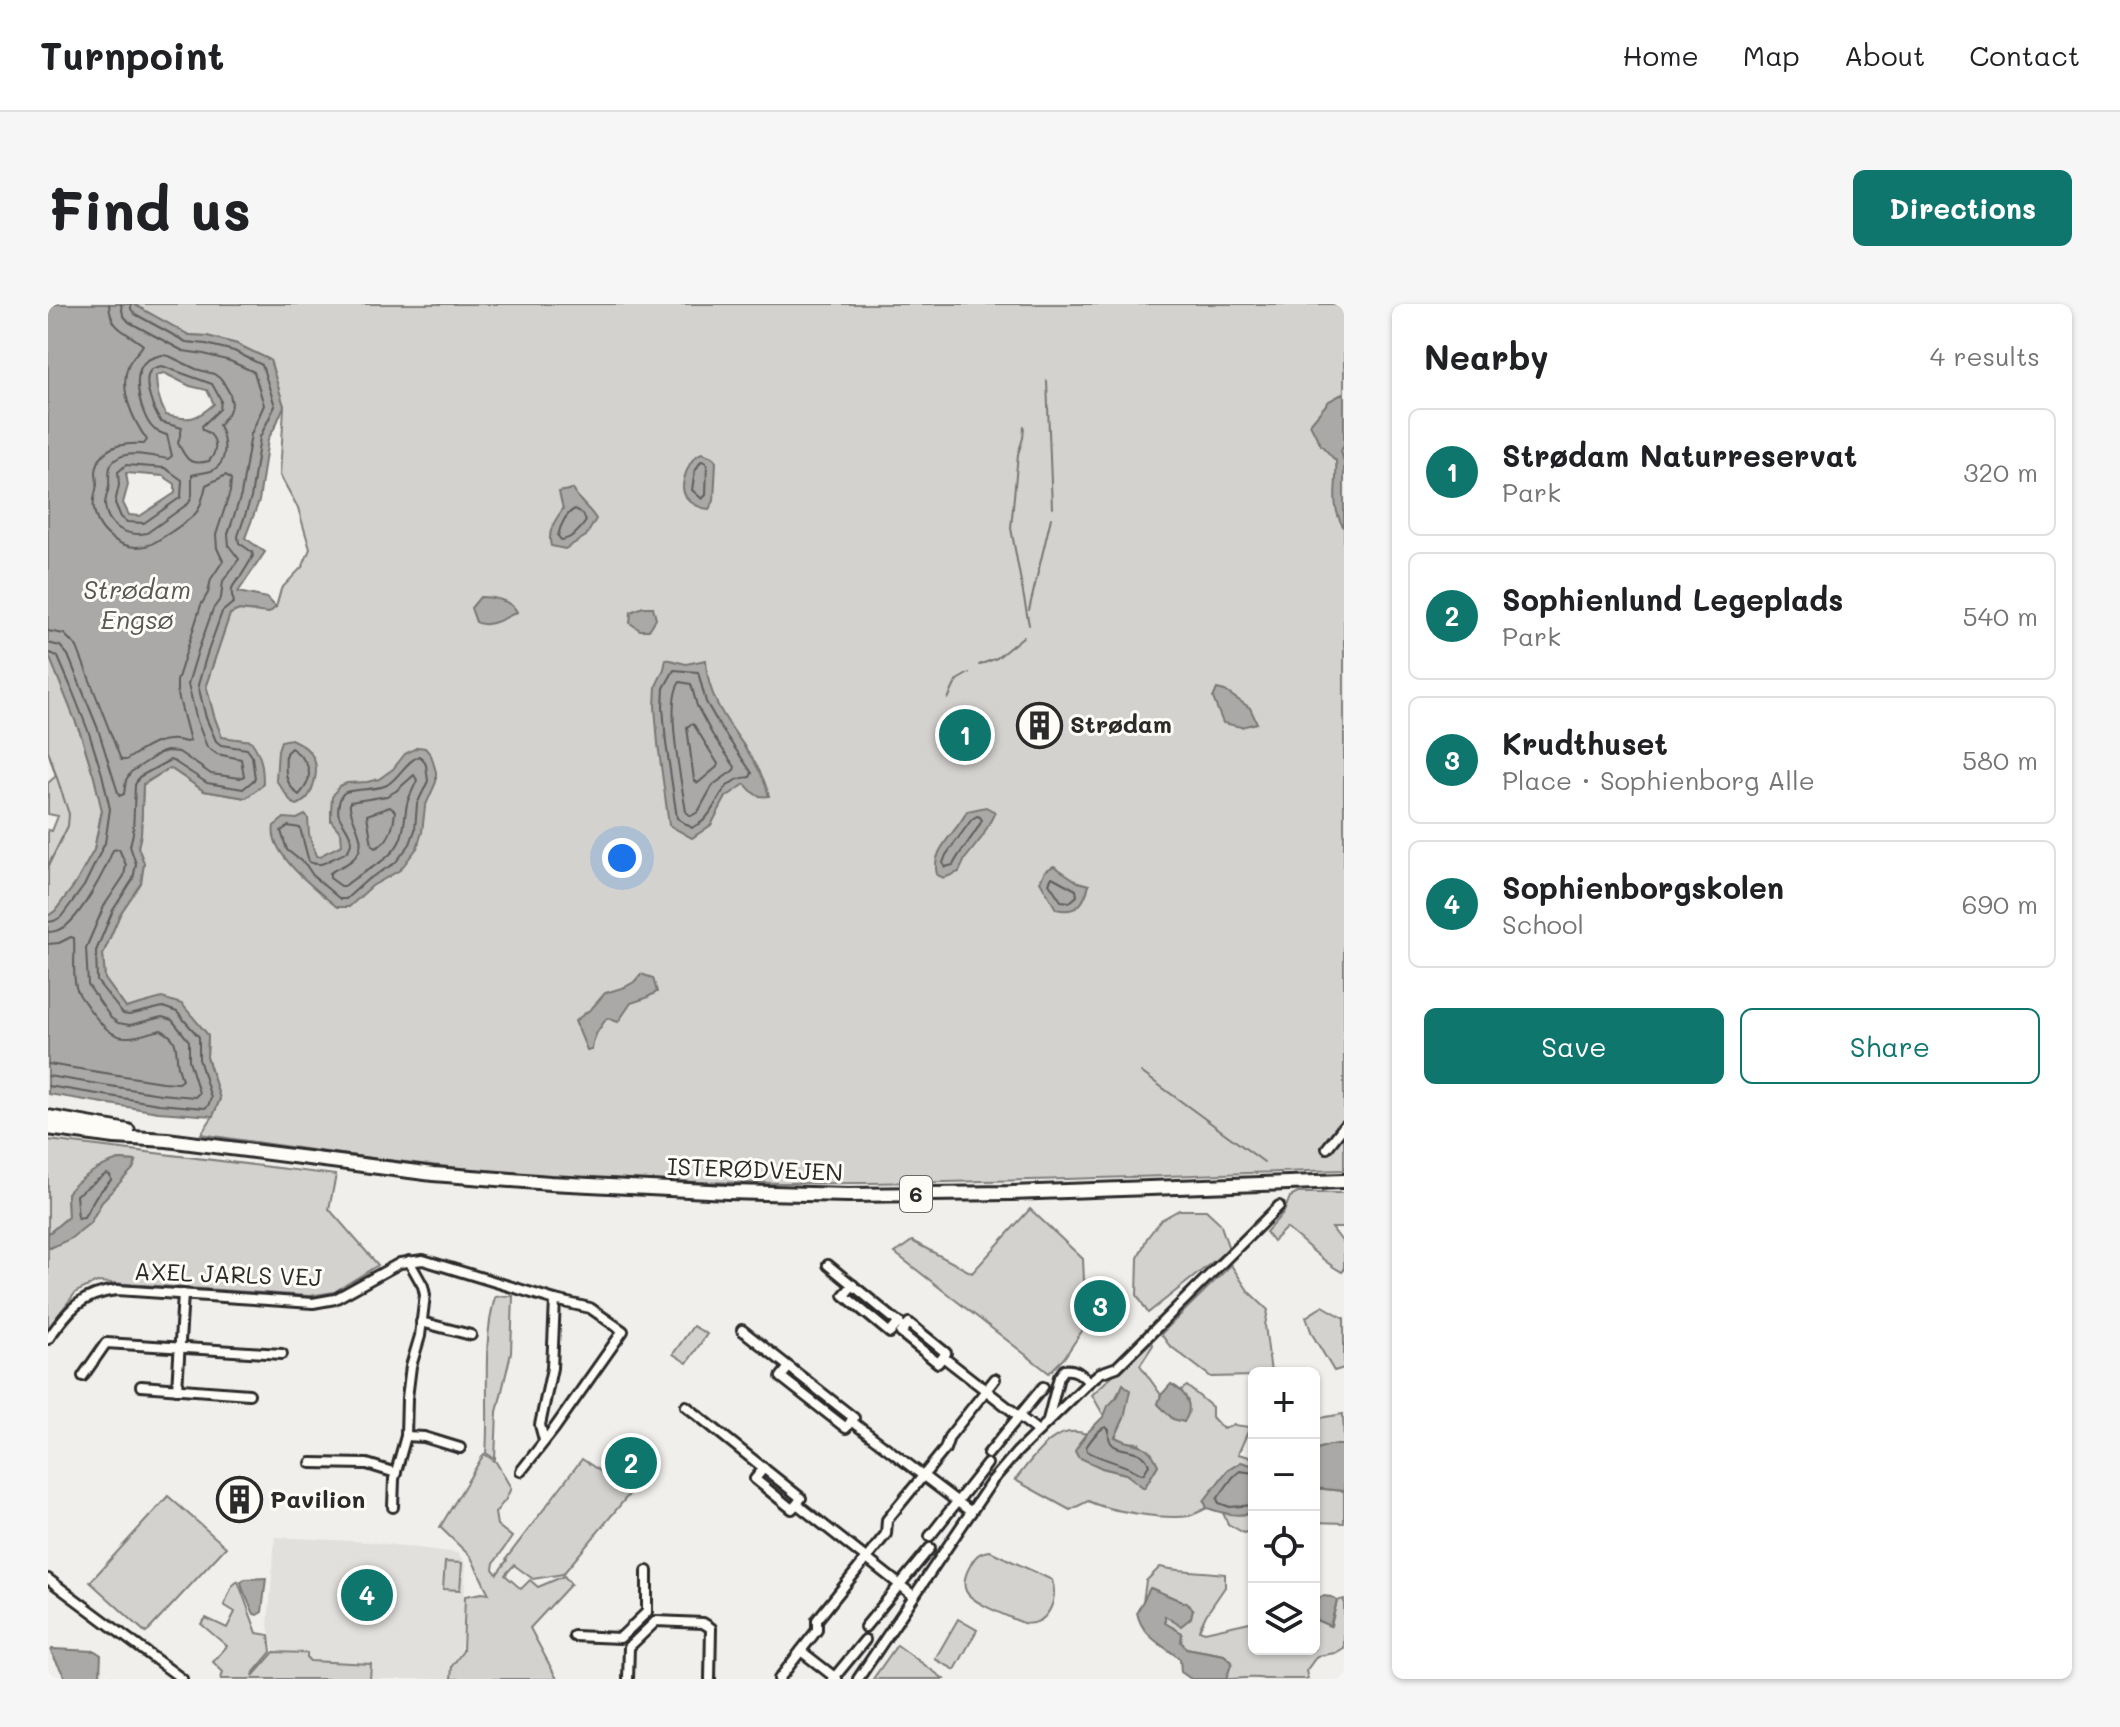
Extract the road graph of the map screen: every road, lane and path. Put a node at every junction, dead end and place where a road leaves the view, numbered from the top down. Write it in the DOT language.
graph roads {
  1 [pos="48,1117"];
  2 [pos="1344,1126"];
  3 [pos="48,1128"];
  4 [pos="48,1134"];
  5 [pos="115,1137"];
  6 [pos="167,1140"];
  7 [pos="1327,1148"];
  8 [pos="1344,1181"];
  9 [pos="1279,1206"];
  10 [pos="409,1261"];
  11 [pos="828,1265"];
  12 [pos="853,1285"];
  13 [pos="183,1294"];
  14 [pos="555,1300"];
  15 [pos="421,1322"];
  16 [pos="902,1325"];
  17 [pos="742,1330"];
  18 [pos="471,1335"];
  19 [pos="48,1339"];
  20 [pos="179,1347"];
  21 [pos="282,1354"];
  22 [pos="83,1376"];
  23 [pos="995,1379"];
  24 [pos="1089,1382"];
  25 [pos="141,1386"];
  26 [pos="1043,1387"];
  27 [pos="177,1389"];
  28 [pos="987,1390"];
  29 [pos="249,1394"];
  30 [pos="686,1406"];
  31 [pos="1020,1416"];
  32 [pos="1048,1421"];
  33 [pos="1038,1431"];
  34 [pos="406,1436"];
  35 [pos="544,1440"];
  36 [pos="460,1448"];
  37 [pos="311,1463"];
  38 [pos="764,1468"];
  39 [pos="521,1471"];
  40 [pos="396,1473"];
  41 [pos="924,1476"];
  42 [pos="957,1502"];
  43 [pos="797,1504"];
  44 [pos="393,1507"];
  45 [pos="971,1512"];
  46 [pos="930,1536"];
  47 [pos="930,1548"];
  48 [pos="866,1558"];
  49 [pos="647,1571"];
  50 [pos="48,1579"];
  51 [pos="900,1584"];
  52 [pos="914,1596"];
  53 [pos="647,1606"];
  54 [pos="662,1621"];
  55 [pos="865,1627"];
  56 [pos="574,1636"];
  57 [pos="614,1638"];
  58 [pos="865,1640"];
  59 [pos="801,1651"];
  60 [pos="628,1653"];
  61 [pos="835,1678"];
  62 [pos="182,1679"];
  63 [pos="628,1679"];
  64 [pos="710,1679"];
  65 [pos="779,1679"];
  66 [pos="858,1679"];
  1 -- 6 [label="highway, ISTERØDVEJEN / 6"];
  2 -- 7 [label="street"];
  3 -- 5 [label="highway, ISTERØDVEJEN"];
  4 -- 5 [label="highway"];
  5 -- 6 [label="highway, ISTERØDVEJEN"];
  6 -- 8 [label="highway, ISTERØDVEJEN / 6"];
  9 -- 24 [label="street"];
  10 -- 13 [label="street, AXEL JARLS VEJ"];
  10 -- 14 [label="street"];
  10 -- 15 [label="street"];
  11 -- 12 [label="street"];
  12 -- 16 [label="street"];
  12 -- 16 [label="street"];
  13 -- 19 [label="street, AXEL JARLS VEJ"];
  13 -- 20 [label="street"];
  14 -- 35 [label="street"];
  14 -- 35 [label="street"];
  15 -- 18 [label="street"];
  15 -- 34 [label="street"];
  16 -- 28 [label="street"];
  17 -- 41 [label="street"];
  20 -- 21 [label="street"];
  20 -- 22 [label="street"];
  20 -- 27 [label="street"];
  23 -- 28 [label="street"];
  24 -- 32 [label="street"];
  24 -- 32 [label="street"];
  25 -- 27 [label="street"];
  26 -- 31 [label="street"];
  27 -- 29 [label="street"];
  28 -- 31 [label="street"];
  28 -- 41 [label="street"];
  30 -- 38 [label="street"];
  31 -- 33 [label="street"];
  31 -- 42 [label="street"];
  32 -- 33 [label="street"];
  33 -- 45 [label="street"];
  34 -- 36 [label="street"];
  34 -- 40 [label="street"];
  35 -- 39 [label="street"];
  37 -- 40 [label="street"];
  38 -- 43 [label="street"];
  38 -- 43 [label="street"];
  40 -- 44 [label="street"];
  41 -- 42 [label="street"];
  41 -- 48 [label="street"];
  42 -- 45 [label="street"];
  42 -- 46 [label="street"];
  43 -- 48 [label="street"];
  45 -- 52 [label="street"];
  47 -- 51 [label="street"];
  48 -- 51 [label="street"];
  48 -- 59 [label="street"];
  49 -- 53 [label="street"];
  50 -- 62 [label="street"];
  51 -- 52 [label="street"];
  51 -- 55 [label="street"];
  52 -- 66 [label="street"];
  53 -- 54 [label="street"];
  53 -- 57 [label="street"];
  54 -- 60 [label="street"];
  54 -- 64 [label="street"];
  56 -- 57 [label="street"];
  57 -- 60 [label="street"];
  58 -- 61 [label="street"];
  59 -- 61 [label="street"];
  59 -- 65 [label="street"];
  60 -- 63 [label="street"];
}
